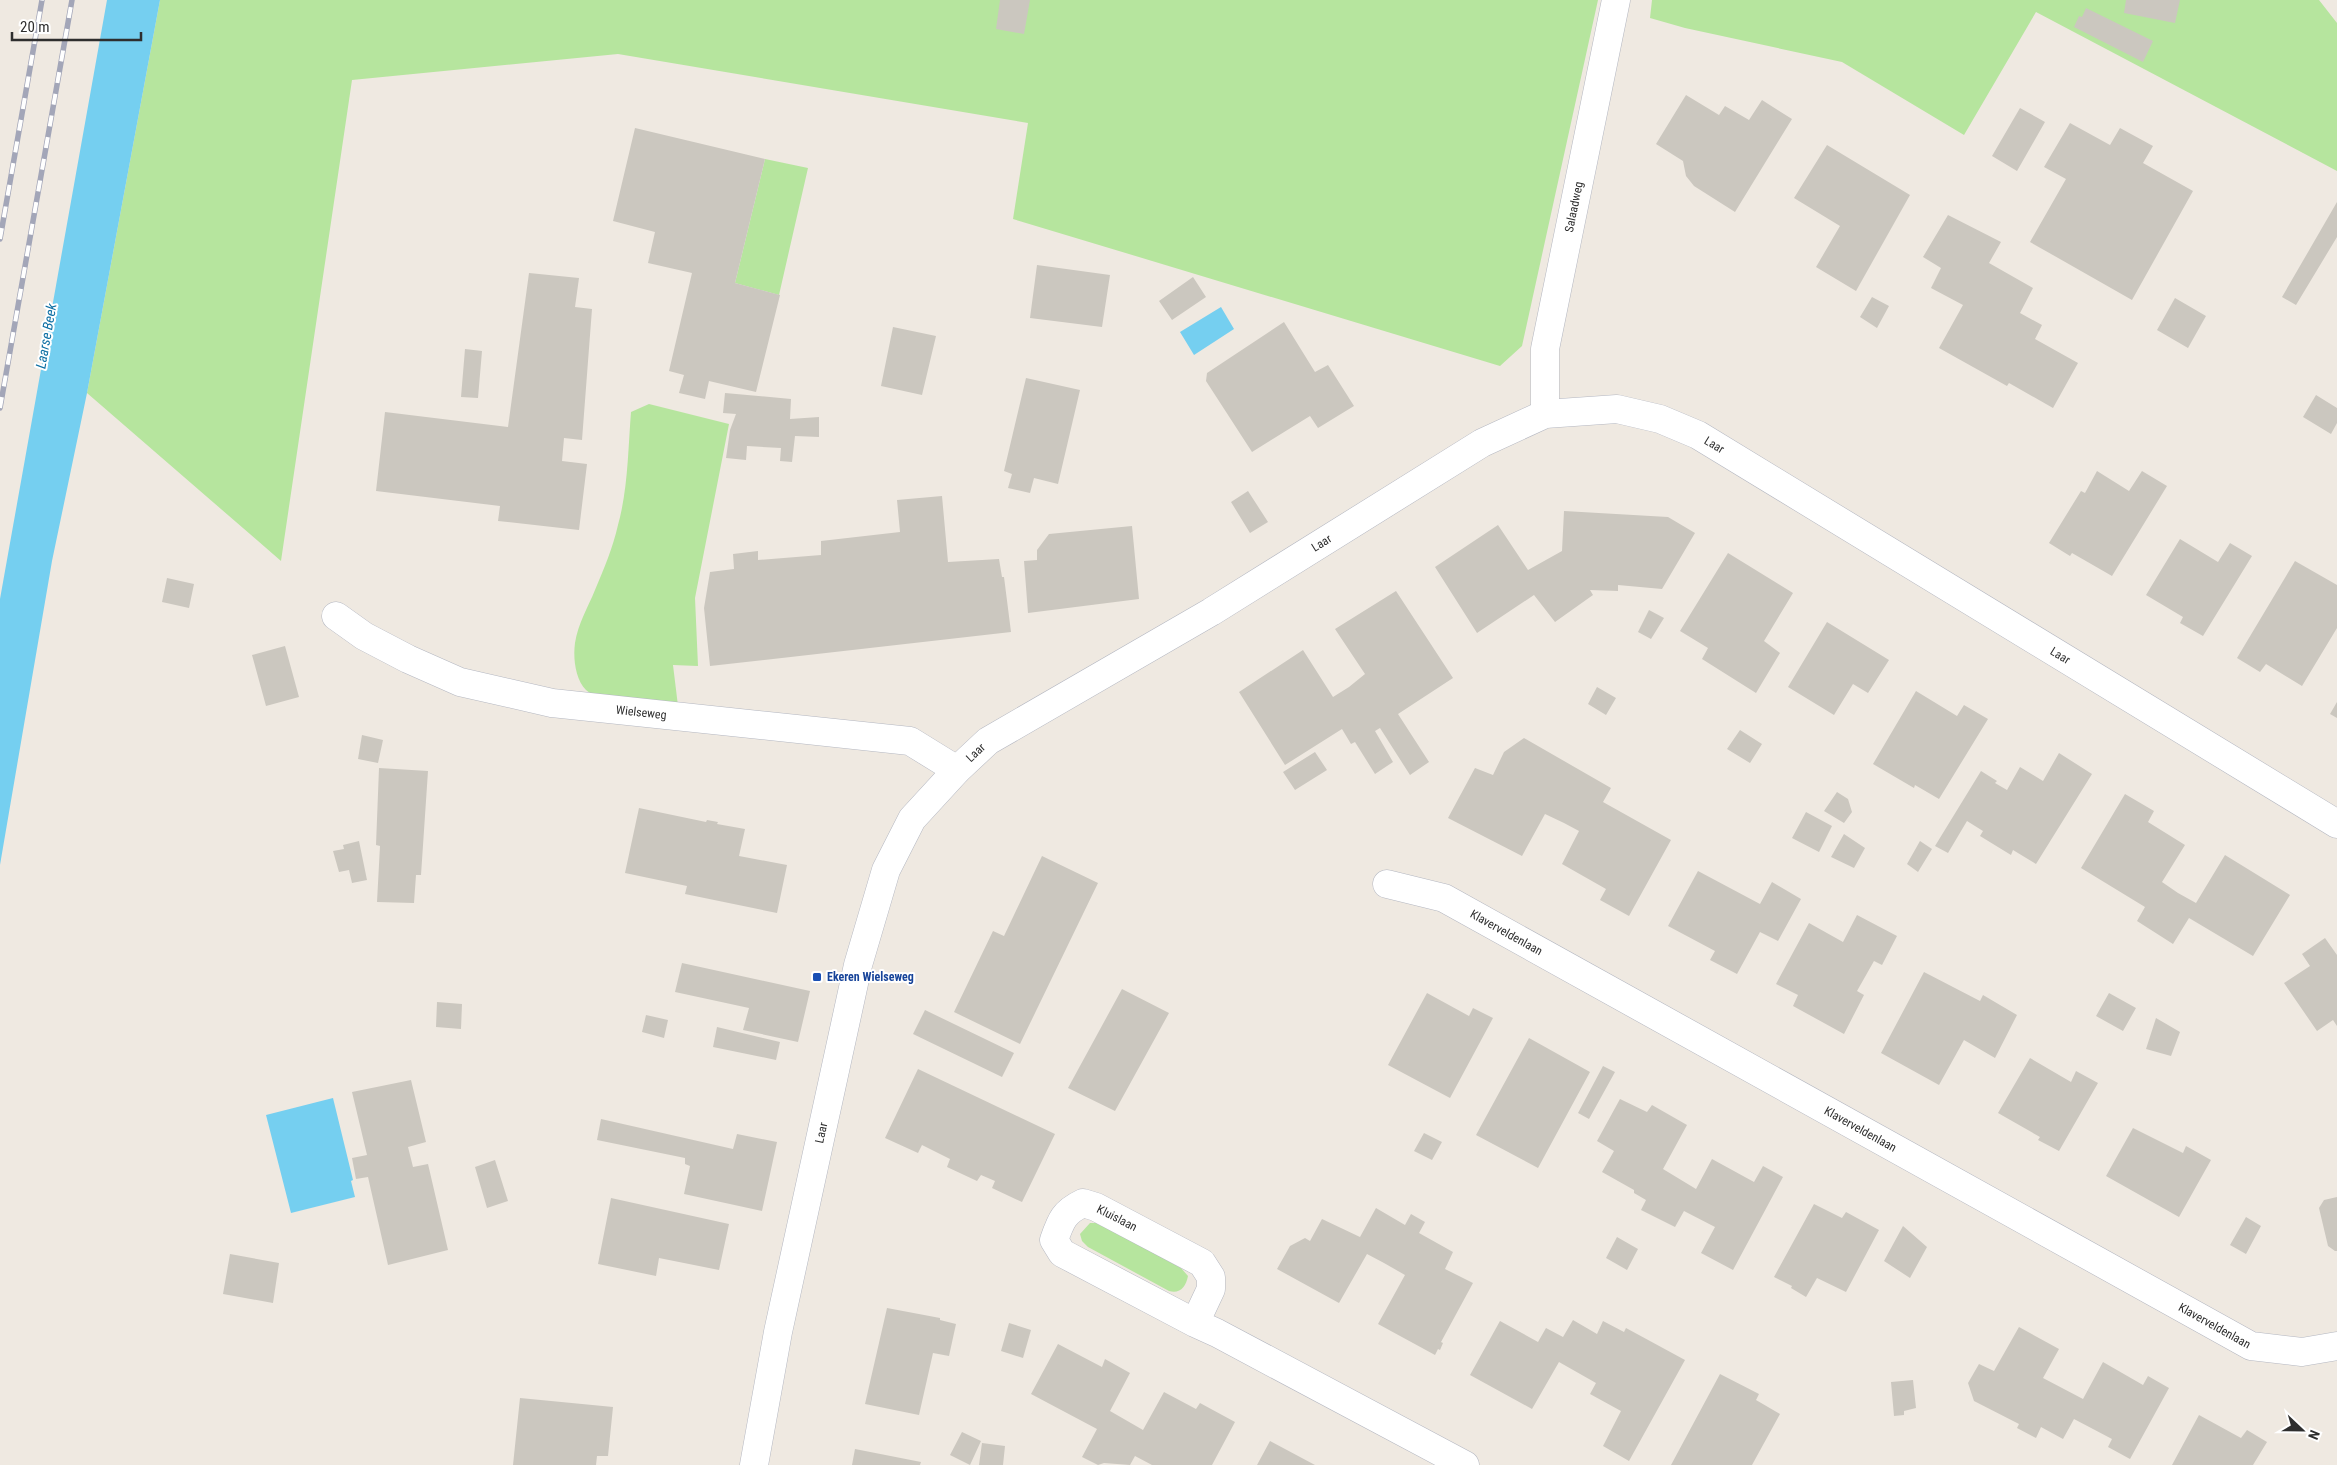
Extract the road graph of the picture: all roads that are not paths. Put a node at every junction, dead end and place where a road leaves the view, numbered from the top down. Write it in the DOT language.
graph roads {
  1 [pos="1616,0"];
  2 [pos="1546,414"];
  3 [pos="336,616"];
  4 [pos="956,770"];
  5 [pos="2337,824"];
  6 [pos="1387,884"];
  7 [pos="1195,1323"];
  8 [pos="2337,1346"];
  9 [pos="754,1465"];
  10 [pos="1464,1465"];
  1 -- 2 [label="street, Salaadweg"];
  2 -- 4 [label="street, Laar"];
  2 -- 5 [label="street, Laar"];
  3 -- 4 [label="street, Wielseweg"];
  4 -- 9 [label="street, Laar"];
  6 -- 8 [label="street, Klaverveldenlaan"];
  7 -- 7 [label="street, Kluislaan"];
  7 -- 10 [label="street, Kluislaan"];
}
